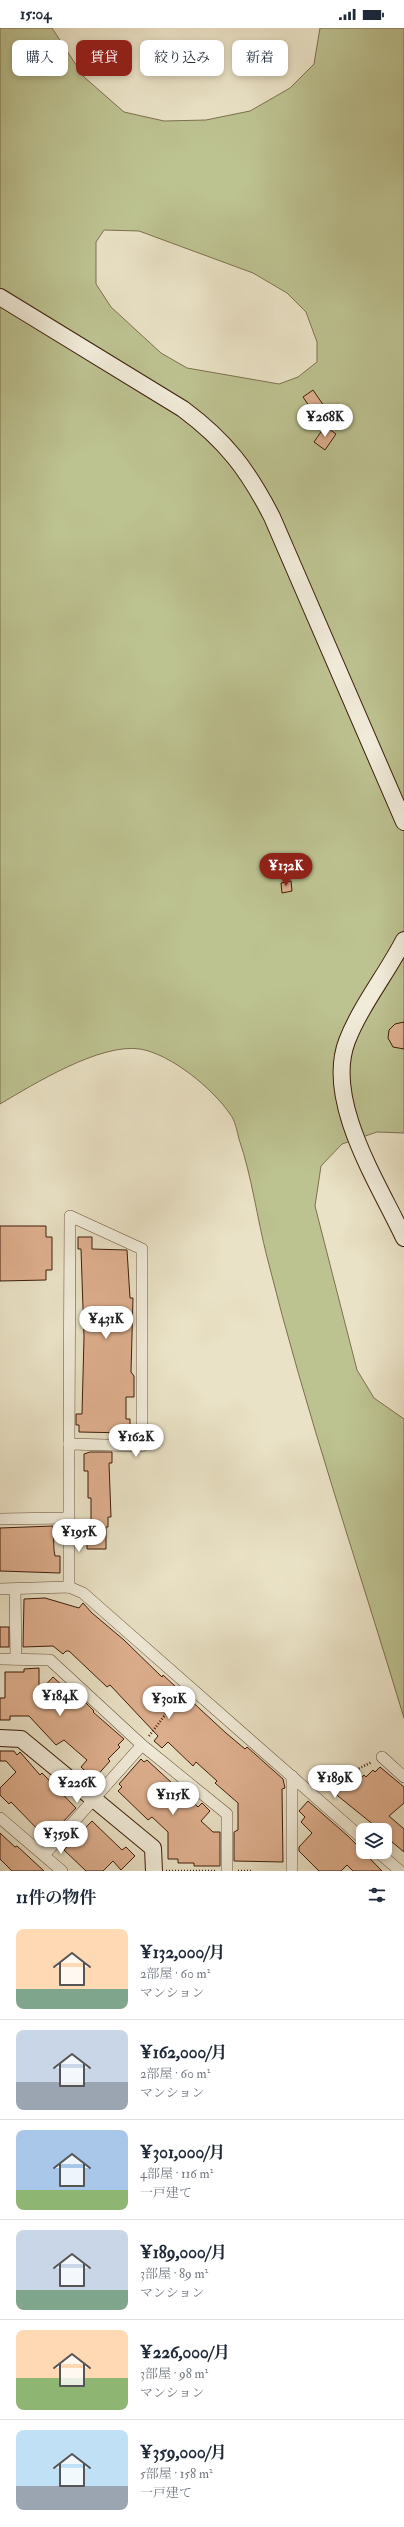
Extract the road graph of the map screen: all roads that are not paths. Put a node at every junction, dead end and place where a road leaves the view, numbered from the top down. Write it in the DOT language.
graph roads {
  1 [pos="0,297"];
  2 [pos="404,822"];
  3 [pos="404,940"];
  4 [pos="404,1238"];
  5 [pos="69,1444"];
  6 [pos="67,1518"];
  7 [pos="0,1519"];
  8 [pos="69,1587"];
  9 [pos="0,1589"];
  10 [pos="15,1589"];
  11 [pos="0,1659"];
  12 [pos="16,1659"];
  13 [pos="0,1738"];
  14 [pos="142,1745"];
  15 [pos="382,1757"];
  16 [pos="292,1776"];
  17 [pos="404,1777"];
  18 [pos="93,1800"];
  19 [pos="0,1818"];
  20 [pos="356,1833"];
  21 [pos="44,1855"];
  22 [pos="386,1859"];
  23 [pos="62,1871"];
  24 [pos="154,1871"];
  25 [pos="227,1871"];
  26 [pos="292,1871"];
  27 [pos="400,1871"];
  1 -- 2 [label="street"];
  3 -- 4 [label="street"];
  5 -- 5 [label="street"];
  5 -- 6 [label="street"];
  6 -- 7 [label="street"];
  6 -- 8 [label="street"];
  8 -- 10 [label="street"];
  8 -- 16 [label="street"];
  9 -- 10 [label="street"];
  10 -- 12 [label="street"];
  11 -- 12 [label="street"];
  12 -- 14 [label="street"];
  13 -- 18 [label="street"];
  14 -- 18 [label="street"];
  14 -- 25 [label="street"];
  15 -- 17 [label="street"];
  16 -- 20 [label="street"];
  16 -- 26 [label="street"];
  18 -- 21 [label="street"];
  18 -- 24 [label="street"];
  19 -- 21 [label="street"];
  21 -- 23 [label="street"];
  22 -- 27 [label="street"];
}
